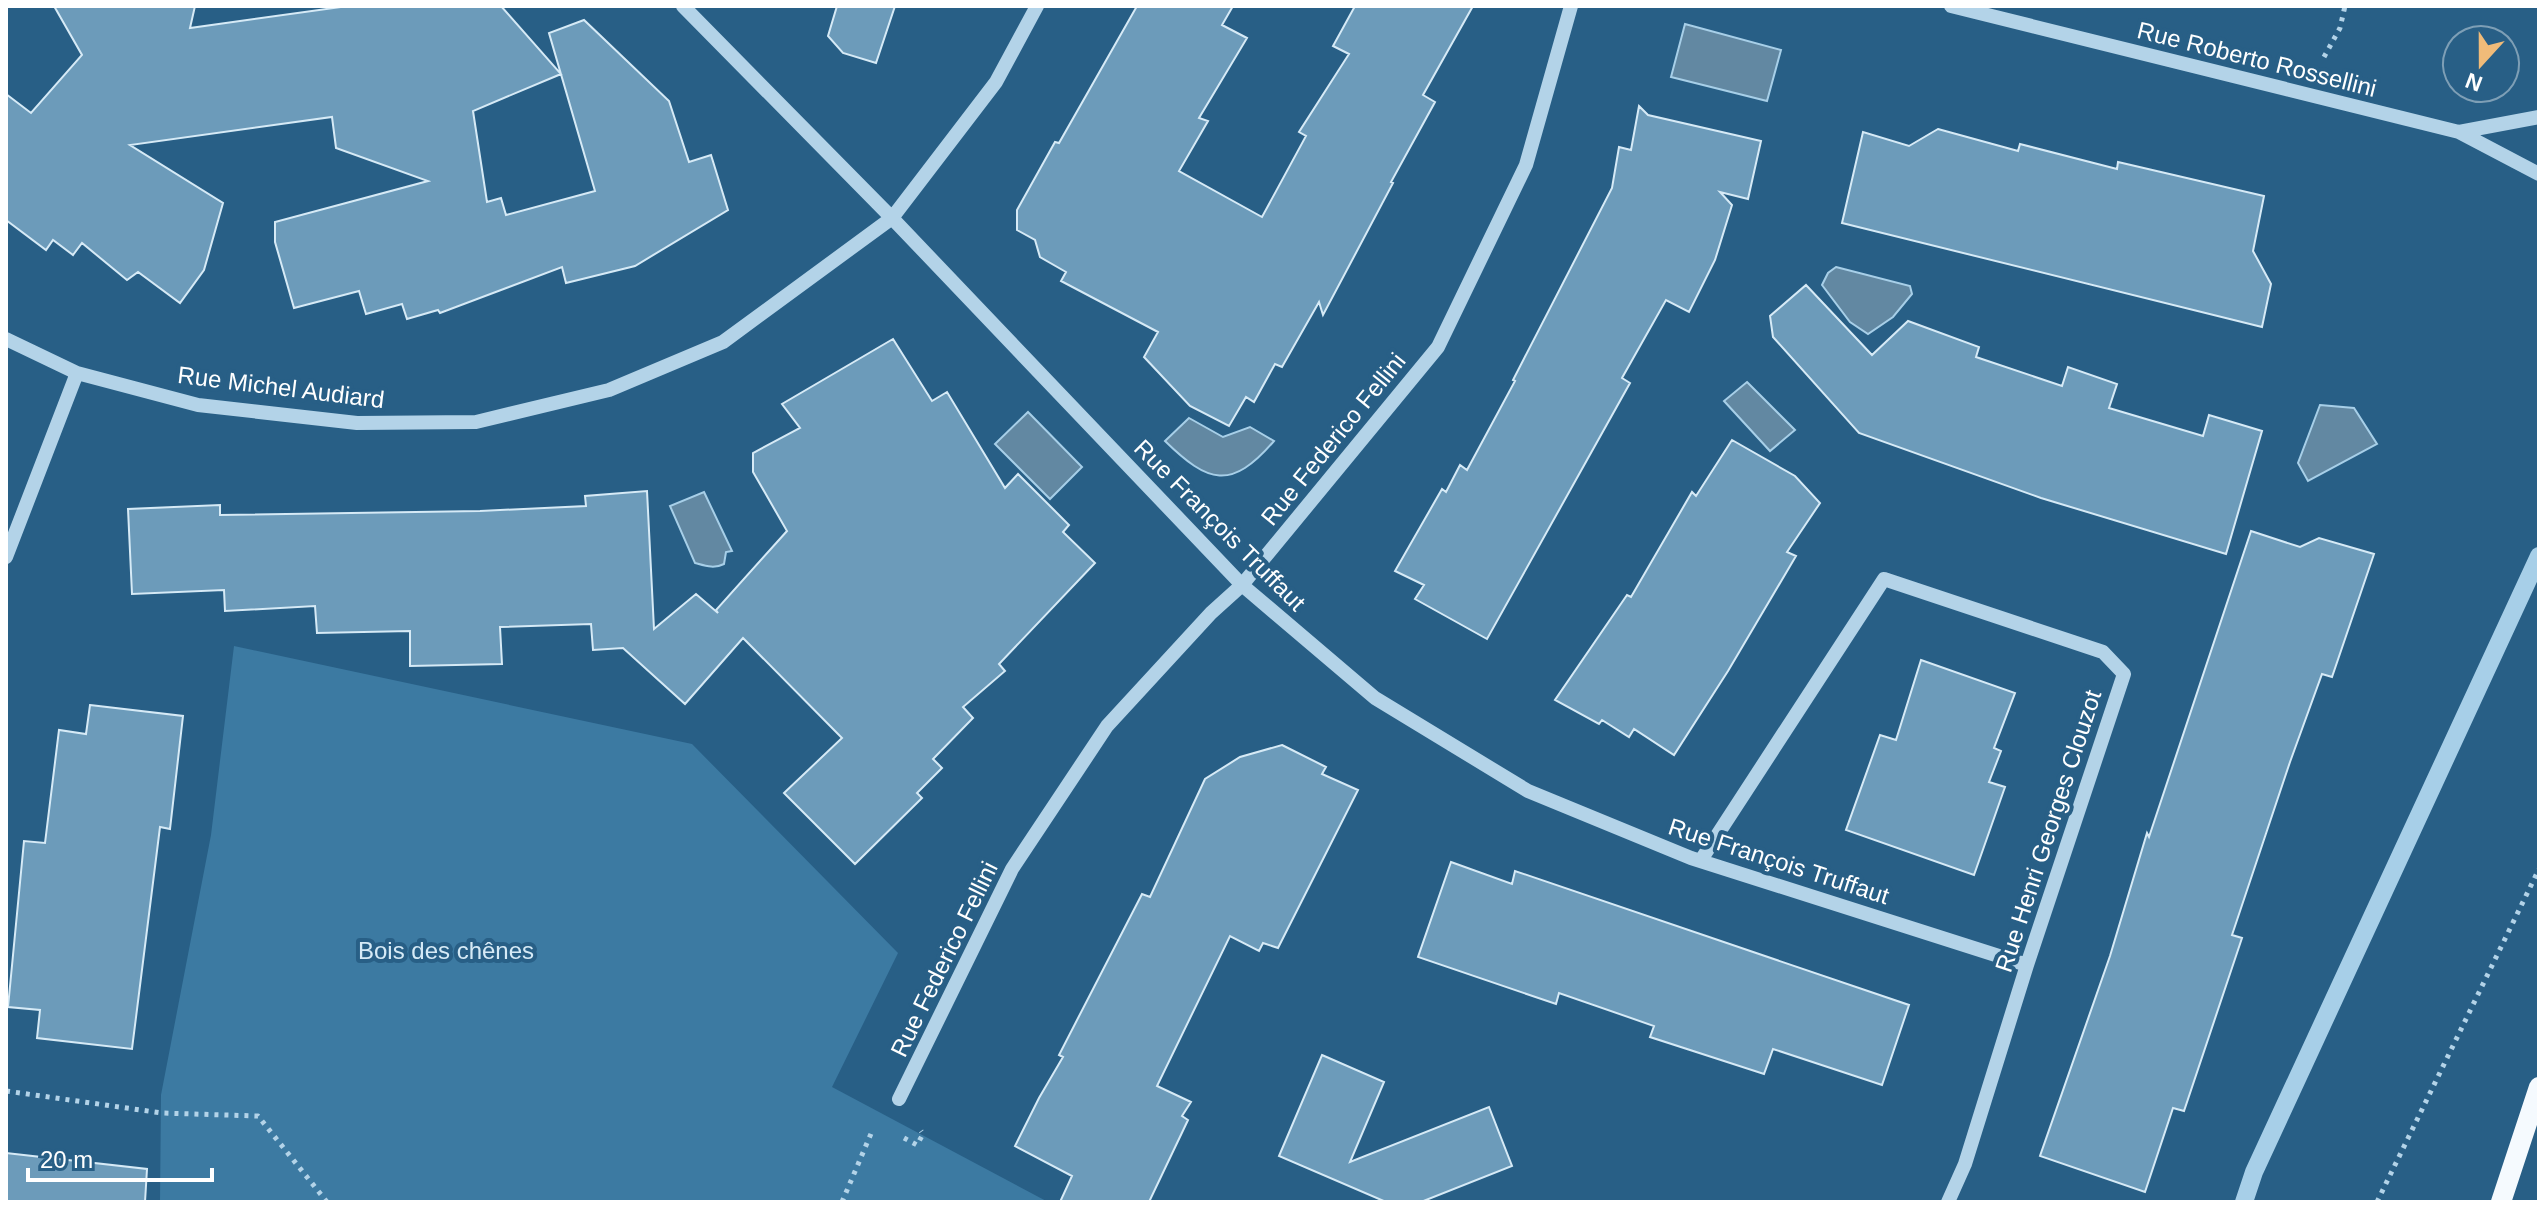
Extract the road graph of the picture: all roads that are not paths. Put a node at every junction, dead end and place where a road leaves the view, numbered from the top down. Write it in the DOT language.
graph roads {
  1 [pos="683,6"];
  2 [pos="1037,6"];
  3 [pos="1571,6"];
  4 [pos="1951,6"];
  5 [pos="2539,117"];
  6 [pos="2459,132"];
  7 [pos="2539,174"];
  8 [pos="892,218"];
  9 [pos="6,339"];
  10 [pos="77,373"];
  11 [pos="6,557"];
  12 [pos="1242,585"];
  13 [pos="1701,860"];
  14 [pos="2027,965"];
  15 [pos="2539,1087"];
  16 [pos="899,1099"];
  17 [pos="1948,1202"];
  18 [pos="2501,1202"];
  1 -- 8 [label="street, Rue François Truffaut"];
  2 -- 8 [label="street, Rue Michel Audiard"];
  3 -- 12 [label="street, Rue Federico Fellini"];
  4 -- 6 [label="street, Rue Roberto Rossellini"];
  5 -- 6 [label="street, Rue Roberto Rossellini"];
  6 -- 7 [label="street, Rue Roberto Rossellini"];
  8 -- 10 [label="street, Rue Michel Audiard"];
  8 -- 12 [label="street, Rue François Truffaut"];
  9 -- 10 [label="street, Rue Michel Audiard"];
  10 -- 11 [label="street"];
  12 -- 13 [label="street, Rue François Truffaut"];
  12 -- 16 [label="street, Rue Federico Fellini"];
  13 -- 14 [label="street, Rue François Truffaut"];
  13 -- 14 [label="street, Rue Henri Georges Clouzot"];
  14 -- 17 [label="street, Rue Henri Georges Clouzot"];
  15 -- 18 [label="main road"];
}
